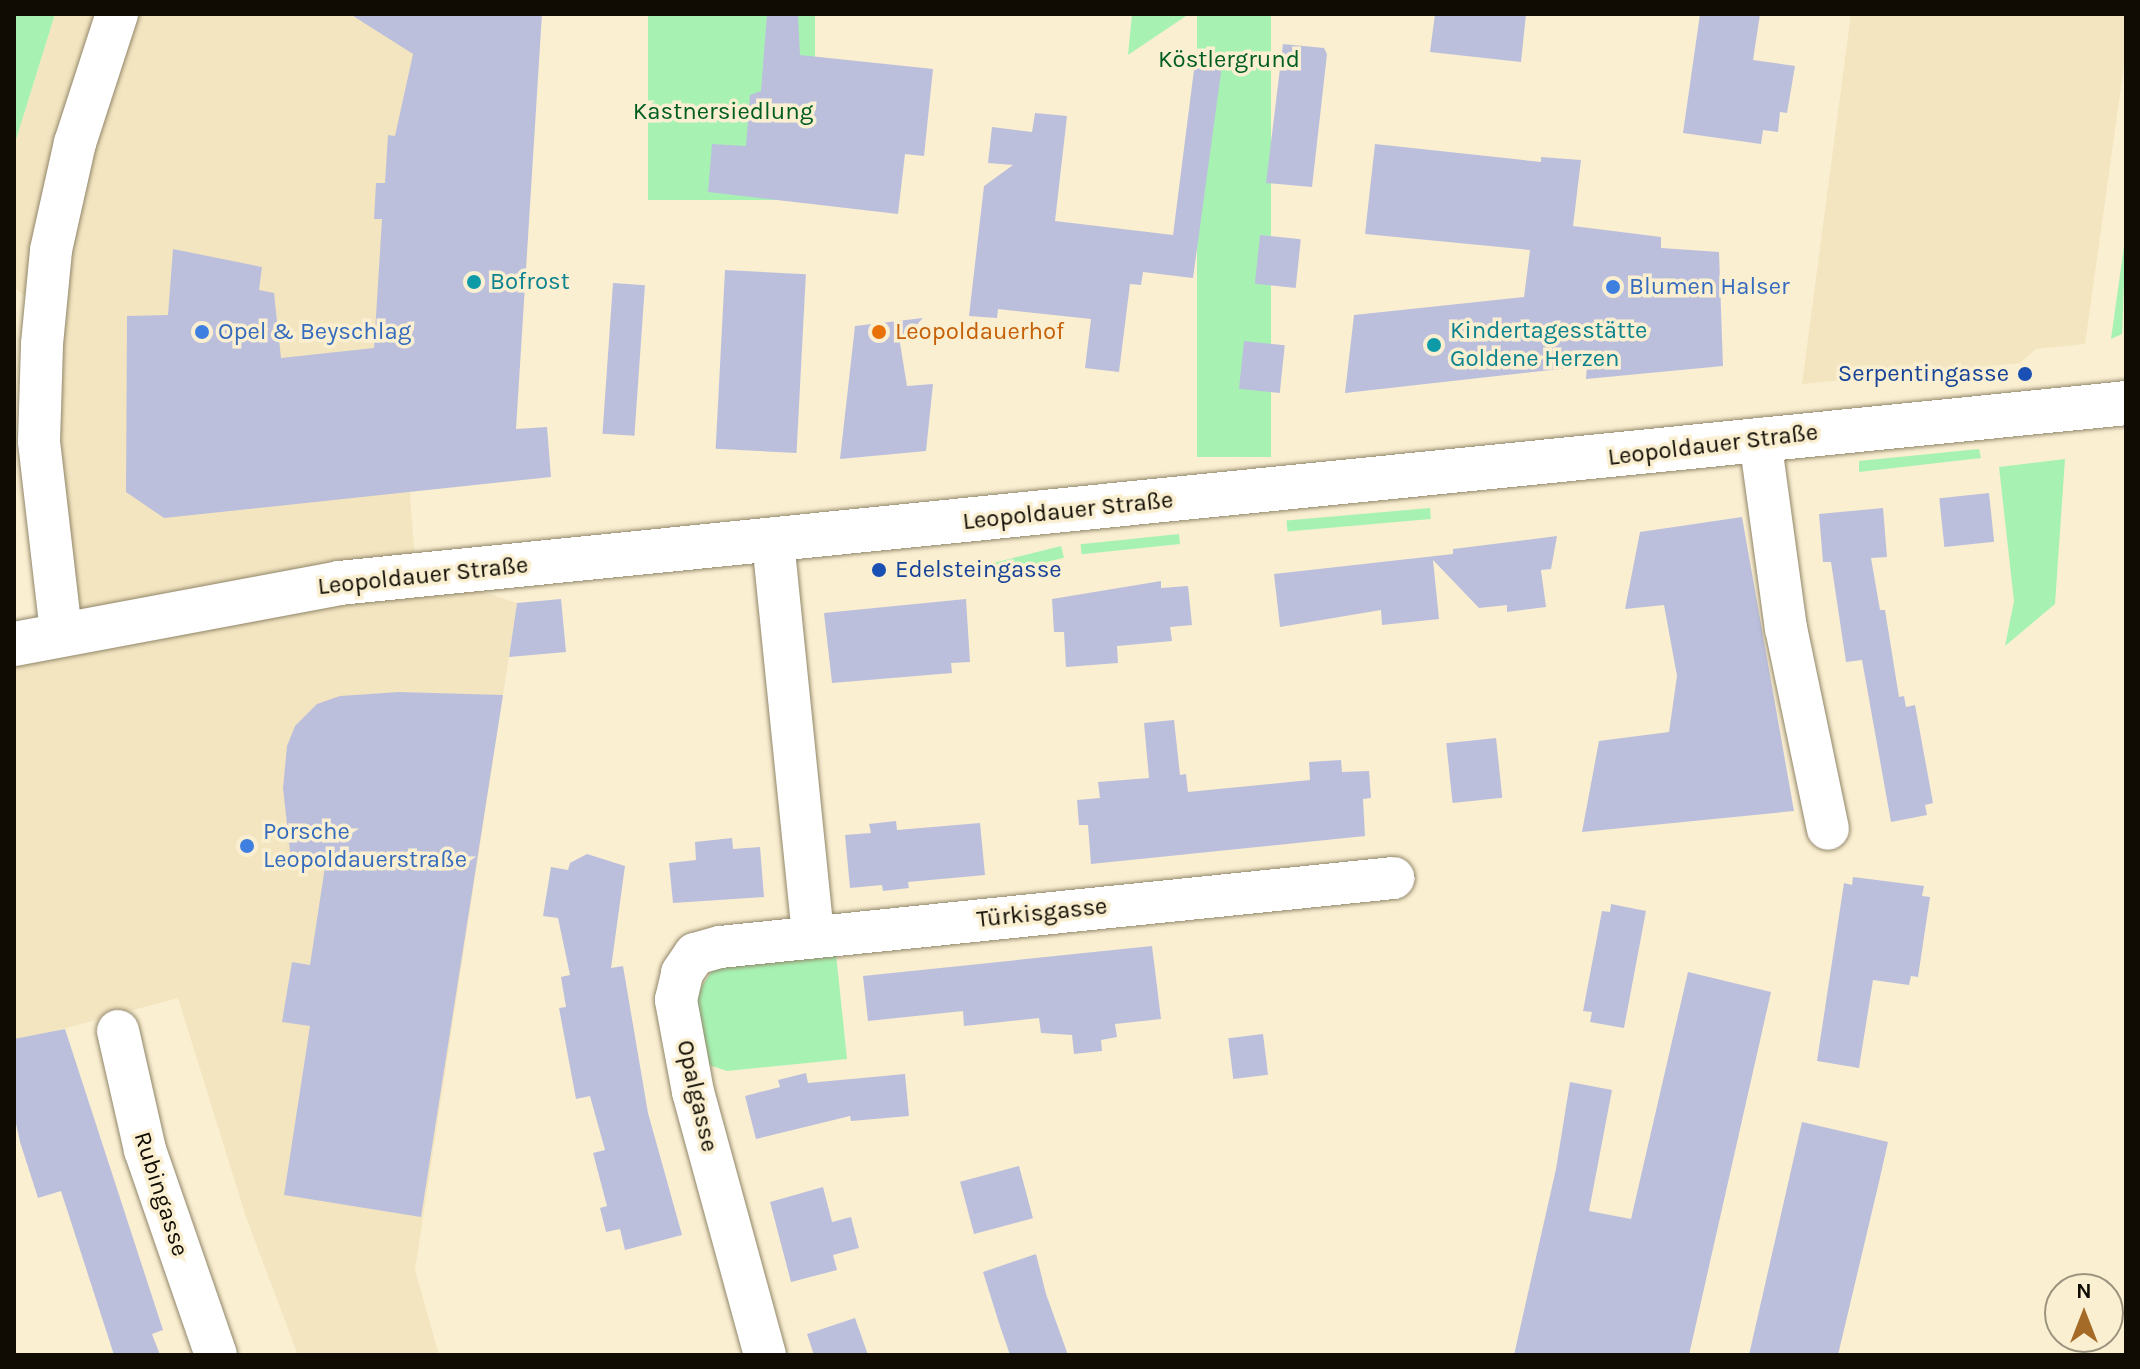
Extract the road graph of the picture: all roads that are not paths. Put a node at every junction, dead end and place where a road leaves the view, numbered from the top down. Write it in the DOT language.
graph roads {
  1 [pos="117,14"];
  2 [pos="2126,403"];
  3 [pos="1760,439"];
  4 [pos="773,541"];
  5 [pos="61,632"];
  6 [pos="14,644"];
  7 [pos="1828,829"];
  8 [pos="1393,878"];
  9 [pos="813,937"];
  10 [pos="118,1031"];
  11 [pos="216,1355"];
  12 [pos="765,1355"];
  1 -- 5 [label="street"];
  2 -- 3 [label="main road, Leopoldauer Straße"];
  3 -- 4 [label="main road, Leopoldauer Straße"];
  3 -- 7 [label="street"];
  4 -- 5 [label="main road, Leopoldauer Straße"];
  4 -- 9 [label="street"];
  5 -- 6 [label="main road, Leopoldauer Straße"];
  8 -- 9 [label="street, Türkisgasse"];
  9 -- 12 [label="street, Opalgasse"];
  10 -- 11 [label="street, Rubingasse"];
}
